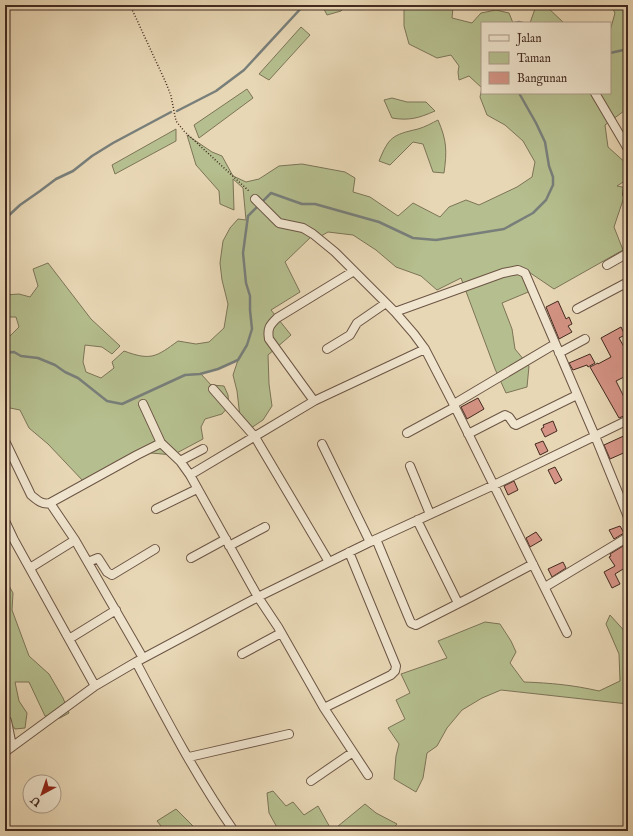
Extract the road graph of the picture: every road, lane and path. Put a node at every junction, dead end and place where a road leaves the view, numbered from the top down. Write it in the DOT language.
graph roads {
  1 [pos="130,5"];
  2 [pos="596,94"];
  3 [pos="627,146"];
  4 [pos="628,187"];
  5 [pos="628,196"];
  6 [pos="255,199"];
  7 [pos="628,253"];
  8 [pos="607,265"];
  9 [pos="354,271"];
  10 [pos="628,282"];
  11 [pos="386,303"];
  12 [pos="577,309"];
  13 [pos="395,312"];
  14 [pos="585,339"];
  15 [pos="555,344"];
  16 [pos="327,349"];
  17 [pos="425,350"];
  18 [pos="559,353"];
  19 [pos="213,390"];
  20 [pos="577,395"];
  21 [pos="314,401"];
  22 [pos="143,404"];
  23 [pos="455,406"];
  24 [pos="628,420"];
  25 [pos="407,433"];
  26 [pos="468,434"];
  27 [pos="595,436"];
  28 [pos="255,437"];
  29 [pos="5,441"];
  30 [pos="161,443"];
  31 [pos="322,444"];
  32 [pos="204,449"];
  33 [pos="180,461"];
  34 [pos="410,466"];
  35 [pos="190,475"];
  36 [pos="494,485"];
  37 [pos="197,489"];
  38 [pos="50,504"];
  39 [pos="156,509"];
  40 [pos="430,514"];
  41 [pos="628,517"];
  42 [pos="417,520"];
  43 [pos="5,521"];
  44 [pos="265,527"];
  45 [pos="628,537"];
  46 [pos="75,540"];
  47 [pos="373,540"];
  48 [pos="228,543"];
  49 [pos="155,549"];
  50 [pos="349,552"];
  51 [pos="191,558"];
  52 [pos="88,562"];
  53 [pos="329,562"];
  54 [pos="532,564"];
  55 [pos="30,568"];
  56 [pos="545,587"];
  57 [pos="258,597"];
  58 [pos="458,603"];
  59 [pos="116,610"];
  60 [pos="281,633"];
  61 [pos="567,633"];
  62 [pos="69,639"];
  63 [pos="242,654"];
  64 [pos="140,660"];
  65 [pos="95,686"];
  66 [pos="324,708"];
  67 [pos="8,721"];
  68 [pos="289,734"];
  69 [pos="12,746"];
  70 [pos="5,752"];
  71 [pos="352,752"];
  72 [pos="189,757"];
  73 [pos="368,774"];
  74 [pos="311,781"];
  75 [pos="233,831"];
  1 -- 6 [label="path"];
  2 -- 3 [label="street"];
  4 -- 5 [label="street"];
  6 -- 9 [label="street"];
  7 -- 8 [label="street"];
  9 -- 11 [label="street"];
  9 -- 21 [label="street"];
  10 -- 12 [label="street"];
  11 -- 13 [label="street"];
  11 -- 16 [label="street"];
  13 -- 15 [label="street"];
  13 -- 17 [label="street"];
  14 -- 18 [label="street"];
  15 -- 18 [label="street"];
  15 -- 23 [label="street"];
  17 -- 21 [label="street"];
  17 -- 23 [label="street"];
  18 -- 20 [label="street"];
  19 -- 28 [label="street"];
  20 -- 26 [label="street"];
  20 -- 27 [label="street"];
  21 -- 28 [label="street"];
  22 -- 30 [label="street"];
  23 -- 25 [label="street"];
  23 -- 26 [label="street"];
  24 -- 27 [label="street"];
  26 -- 36 [label="street"];
  27 -- 36 [label="street"];
  27 -- 41 [label="street"];
  28 -- 35 [label="street"];
  28 -- 53 [label="street"];
  29 -- 38 [label="street"];
  30 -- 33 [label="street"];
  30 -- 38 [label="street"];
  31 -- 47 [label="street"];
  32 -- 33 [label="street"];
  33 -- 35 [label="street"];
  34 -- 40 [label="street"];
  35 -- 37 [label="street"];
  36 -- 40 [label="street"];
  36 -- 54 [label="street"];
  37 -- 39 [label="street"];
  37 -- 48 [label="street"];
  38 -- 46 [label="street"];
  40 -- 42 [label="street"];
  42 -- 47 [label="street"];
  42 -- 58 [label="street"];
  43 -- 55 [label="street"];
  44 -- 48 [label="street"];
  45 -- 56 [label="street"];
  46 -- 52 [label="street"];
  46 -- 55 [label="street"];
  47 -- 50 [label="street"];
  47 -- 58 [label="street"];
  48 -- 51 [label="street"];
  48 -- 57 [label="street"];
  49 -- 52 [label="street"];
  50 -- 53 [label="street"];
  50 -- 66 [label="street"];
  52 -- 59 [label="street"];
  53 -- 57 [label="street"];
  54 -- 56 [label="street"];
  54 -- 58 [label="street"];
  55 -- 62 [label="street"];
  56 -- 61 [label="street"];
  57 -- 60 [label="street"];
  57 -- 64 [label="street"];
  59 -- 62 [label="street"];
  59 -- 64 [label="street"];
  60 -- 63 [label="street"];
  60 -- 66 [label="street"];
  62 -- 65 [label="street"];
  64 -- 65 [label="street"];
  64 -- 72 [label="street"];
  65 -- 69 [label="street"];
  66 -- 71 [label="street"];
  67 -- 69 [label="street"];
  68 -- 72 [label="street"];
  69 -- 70 [label="street"];
  71 -- 73 [label="street"];
  71 -- 74 [label="street"];
  72 -- 75 [label="street"];
}
